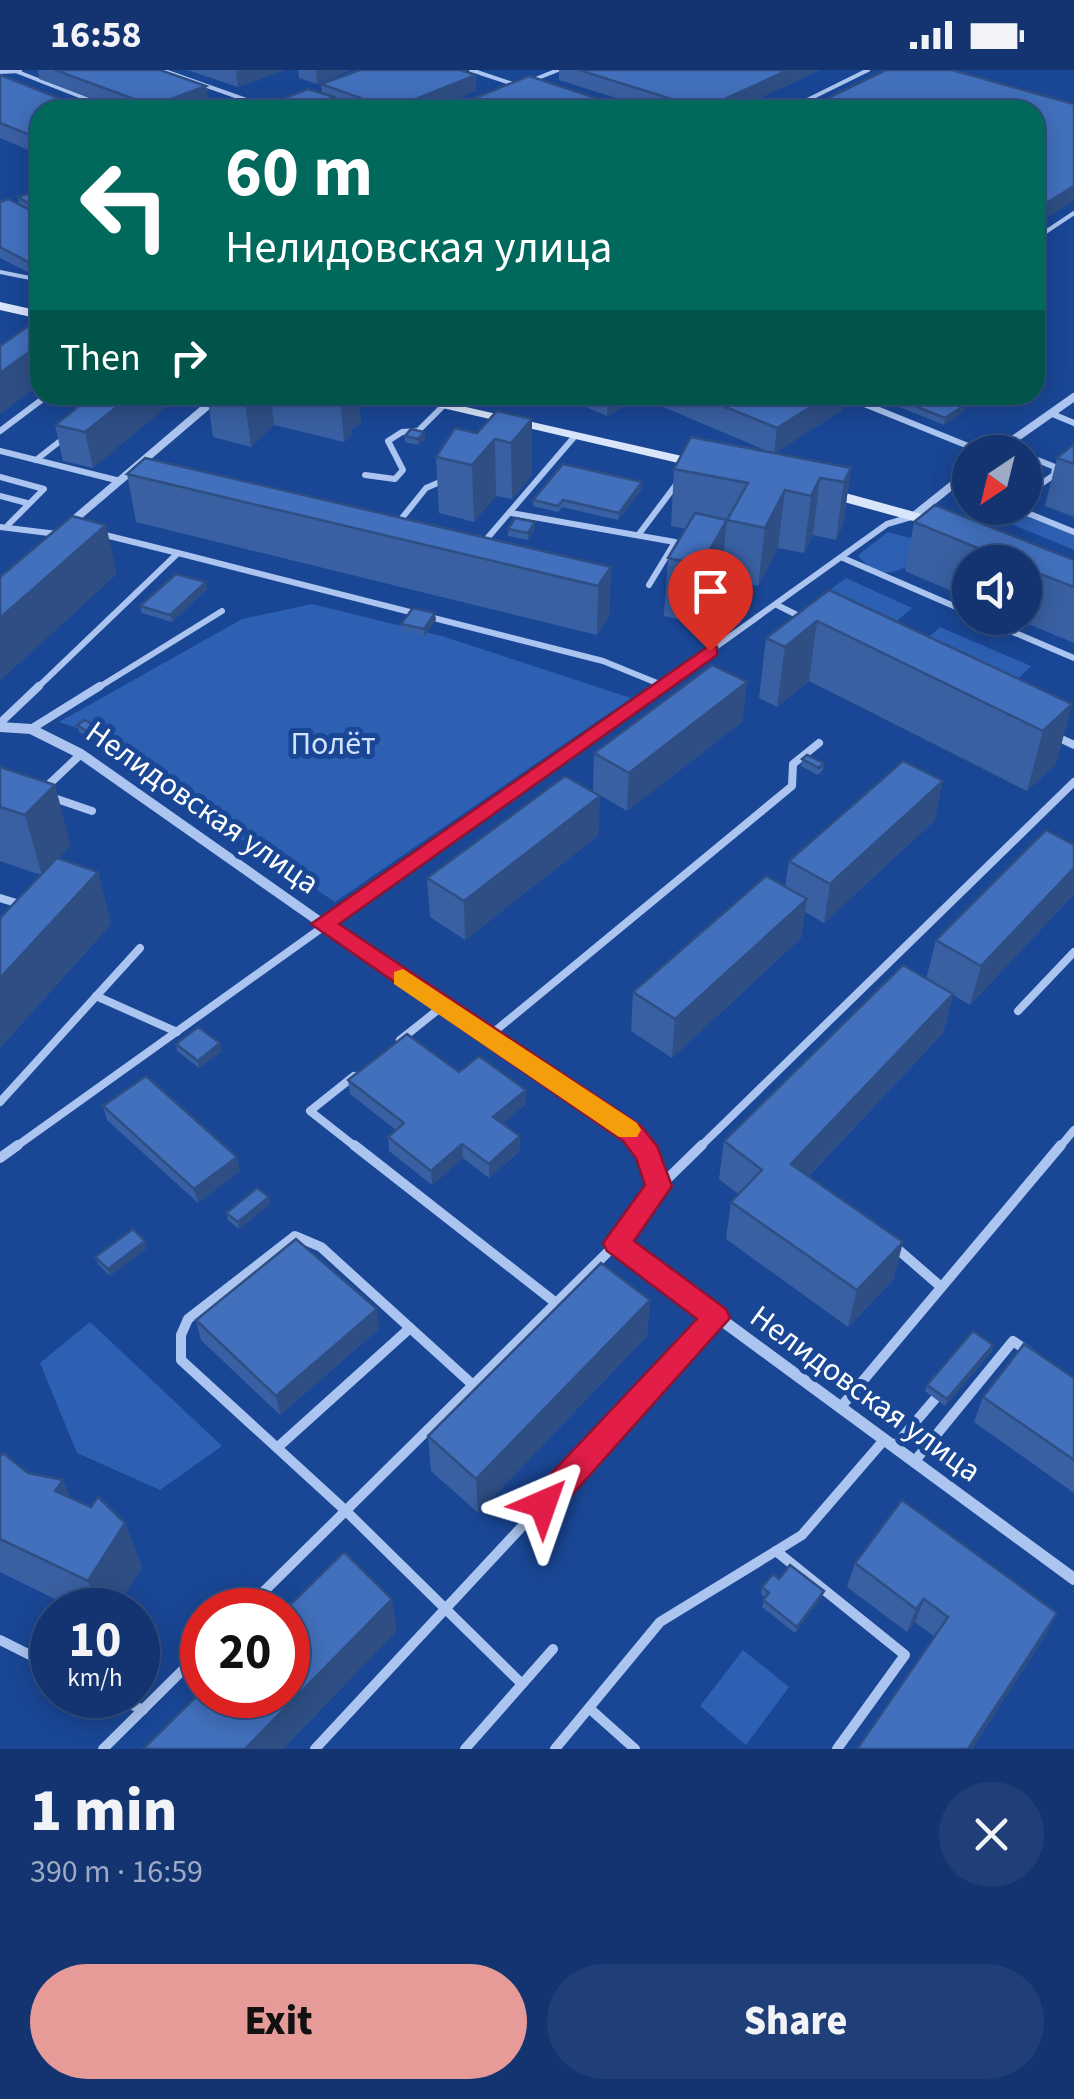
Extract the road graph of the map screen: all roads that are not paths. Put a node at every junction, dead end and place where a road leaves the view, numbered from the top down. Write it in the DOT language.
graph roads {
  1 [pos="162,70"];
  2 [pos="471,70"];
  3 [pos="558,70"];
  4 [pos="868,70"];
  5 [pos="21,71"];
  6 [pos="0,72"];
  7 [pos="518,86"];
  8 [pos="504,92"];
  9 [pos="538,92"];
  10 [pos="92,100"];
  11 [pos="247,100"];
  12 [pos="807,100"];
  13 [pos="1074,213"];
  14 [pos="1045,232"];
  15 [pos="0,272"];
  16 [pos="30,278"];
  17 [pos="0,306"];
  18 [pos="30,313"];
  19 [pos="1074,397"];
  20 [pos="35,405"];
  21 [pos="208,405"];
  22 [pos="439,405"];
  23 [pos="867,405"];
  24 [pos="1069,405"];
  25 [pos="443,406"];
  26 [pos="1050,414"];
  27 [pos="1074,423"];
  28 [pos="76,428"];
  29 [pos="0,431"];
  30 [pos="1021,435"];
  31 [pos="575,436"];
  32 [pos="952,440"];
  33 [pos="2,453"];
  34 [pos="36,460"];
  35 [pos="1042,462"];
  36 [pos="692,463"];
  37 [pos="727,470"];
  38 [pos="365,475"];
  39 [pos="1054,475"];
  40 [pos="451,477"];
  41 [pos="0,478"];
  42 [pos="120,481"];
  43 [pos="1074,482"];
  44 [pos="1042,484"];
  45 [pos="952,486"];
  46 [pos="807,488"];
  47 [pos="0,496"];
  48 [pos="28,503"];
  49 [pos="511,513"];
  50 [pos="915,516"];
  51 [pos="1042,519"];
  52 [pos="4,526"];
  53 [pos="67,526"];
  54 [pos="410,527"];
  55 [pos="1074,532"];
  56 [pos="968,533"];
  57 [pos="58,534"];
  58 [pos="639,534"];
  59 [pos="468,540"];
  60 [pos="45,544"];
  61 [pos="178,552"];
  62 [pos="842,558"];
  63 [pos="648,585"];
  64 [pos="778,605"];
  65 [pos="952,605"];
  66 [pos="222,611"];
  67 [pos="820,626"];
  68 [pos="1020,635"];
  69 [pos="1074,658"];
  70 [pos="662,685"];
  71 [pos="0,725"];
  72 [pos="32,729"];
  73 [pos="1040,729"];
  74 [pos="818,743"];
  75 [pos="1074,745"];
  76 [pos="81,754"];
  77 [pos="1074,782"];
  78 [pos="92,811"];
  79 [pos="1014,840"];
  80 [pos="1029,848"];
  81 [pos="0,898"];
  82 [pos="23,905"];
  83 [pos="323,924"];
  84 [pos="140,948"];
  85 [pos="1074,952"];
  86 [pos="96,996"];
  87 [pos="444,1005"];
  88 [pos="1018,1011"];
  89 [pos="176,1032"];
  90 [pos="489,1036"];
  91 [pos="395,1044"];
  92 [pos="367,1066"];
  93 [pos="0,1102"];
  94 [pos="1074,1130"];
  95 [pos="0,1158"];
  96 [pos="659,1186"];
  97 [pos="885,1238"];
  98 [pos="616,1243"];
  99 [pos="940,1286"];
  100 [pos="556,1304"];
  101 [pos="716,1318"];
  102 [pos="410,1328"];
  103 [pos="1044,1362"];
  104 [pos="473,1385"];
  105 [pos="935,1398"];
  106 [pos="840,1408"];
  107 [pos="889,1443"];
  108 [pos="278,1446"];
  109 [pos="914,1462"];
  110 [pos="346,1510"];
  111 [pos="776,1551"];
  112 [pos="1074,1579"];
  113 [pos="266,1588"];
  114 [pos="447,1608"];
  115 [pos="0,1640"];
  116 [pos="553,1649"];
  117 [pos="30,1655"];
  118 [pos="180,1674"];
  119 [pos="522,1684"];
  120 [pos="160,1693"];
  121 [pos="589,1708"];
  122 [pos="135,1718"];
  123 [pos="104,1749"];
  124 [pos="316,1749"];
  125 [pos="465,1749"];
  126 [pos="555,1749"];
  127 [pos="635,1749"];
  128 [pos="837,1749"];
  1 -- 11 [label="lane"];
  2 -- 7 [label="lane"];
  3 -- 7 [label="lane"];
  4 -- 12 [label="lane"];
  5 -- 6 [label="lane"];
  5 -- 10 [label="lane"];
  7 -- 8 [label="lane"];
  7 -- 9 [label="lane"];
  13 -- 14 [label="lane"];
  15 -- 16 [label="lane"];
  17 -- 18 [label="main road"];
  19 -- 24 [label="street"];
  20 -- 29 [label="lane"];
  21 -- 42 [label="street"];
  22 -- 25 [label="main road"];
  23 -- 32 [label="lane"];
  24 -- 26 [label="street"];
  25 -- 31 [label="main road"];
  25 -- 38 [label="lane"];
  26 -- 27 [label="lane"];
  26 -- 30 [label="street"];
  28 -- 34 [label="lane"];
  31 -- 36 [label="main road"];
  31 -- 49 [label="lane"];
  33 -- 34 [label="lane"];
  34 -- 42 [label="lane"];
  35 -- 39 [label="lane"];
  36 -- 37 [label="main road"];
  36 -- 58 [label="lane"];
  39 -- 43 [label="lane"];
  39 -- 44 [label="lane"];
  40 -- 54 [label="lane"];
  41 -- 48 [label="lane"];
  42 -- 53 [label="street"];
  45 -- 50 [label="street"];
  46 -- 50 [label="main road"];
  47 -- 48 [label="lane"];
  48 -- 52 [label="lane"];
  49 -- 58 [label="lane"];
  49 -- 59 [label="lane"];
  50 -- 56 [label="main road"];
  50 -- 62 [label="lane"];
  51 -- 55 [label="lane"];
  52 -- 57 [label="lane"];
  53 -- 57 [label="street"];
  53 -- 61 [label="lane"];
  57 -- 60 [label="street"];
  58 -- 63 [label="lane"];
  61 -- 70 [label="lane"];
  61 -- 71 [label="lane"];
  62 -- 64 [label="lane"];
  62 -- 65 [label="lane"];
  64 -- 67 [label="lane"];
  64 -- 70 [label="lane"];
  66 -- 72 [label="lane"];
  68 -- 69 [label="lane"];
  70 -- 83 [label="lane"];
  71 -- 72 [label="street, Нелидовская улица"];
  72 -- 76 [label="street, Нелидовская улица"];
  73 -- 75 [label="lane"];
  74 -- 90 [label="lane"];
  76 -- 78 [label="lane"];
  76 -- 83 [label="street, Нелидовская улица"];
  77 -- 79 [label="lane"];
  79 -- 80 [label="lane"];
  79 -- 96 [label="lane"];
  81 -- 82 [label="lane"];
  83 -- 87 [label="street, Нелидовская улица"];
  83 -- 89 [label="lane"];
  84 -- 86 [label="lane"];
  85 -- 88 [label="lane"];
  86 -- 89 [label="lane"];
  86 -- 93 [label="lane"];
  87 -- 90 [label="street, Нелидовская улица"];
  87 -- 91 [label="lane"];
  89 -- 95 [label="lane"];
  90 -- 96 [label="street, Нелидовская улица"];
  92 -- 100 [label="lane"];
  94 -- 99 [label="lane"];
  96 -- 98 [label="street"];
  97 -- 99 [label="lane"];
  98 -- 100 [label="lane"];
  98 -- 101 [label="street, Нелидовская улица"];
  99 -- 106 [label="lane"];
  100 -- 104 [label="lane"];
  101 -- 106 [label="street, Нелидовская улица"];
  101 -- 114 [label="lane"];
  102 -- 104 [label="lane"];
  102 -- 108 [label="lane"];
  102 -- 108 [label="lane"];
  103 -- 109 [label="lane"];
  104 -- 110 [label="lane"];
  105 -- 107 [label="lane"];
  106 -- 107 [label="street, Нелидовская улица"];
  107 -- 109 [label="street, Нелидовская улица"];
  107 -- 111 [label="lane"];
  108 -- 110 [label="lane"];
  109 -- 112 [label="street, Нелидовская улица"];
  110 -- 113 [label="lane"];
  110 -- 114 [label="lane"];
  111 -- 121 [label="lane"];
  111 -- 128 [label="lane"];
  114 -- 119 [label="lane"];
  114 -- 124 [label="lane"];
  115 -- 117 [label="lane"];
  116 -- 119 [label="lane"];
  118 -- 120 [label="lane"];
  119 -- 125 [label="lane"];
  121 -- 126 [label="lane"];
  121 -- 127 [label="lane"];
  122 -- 123 [label="lane"];
}
